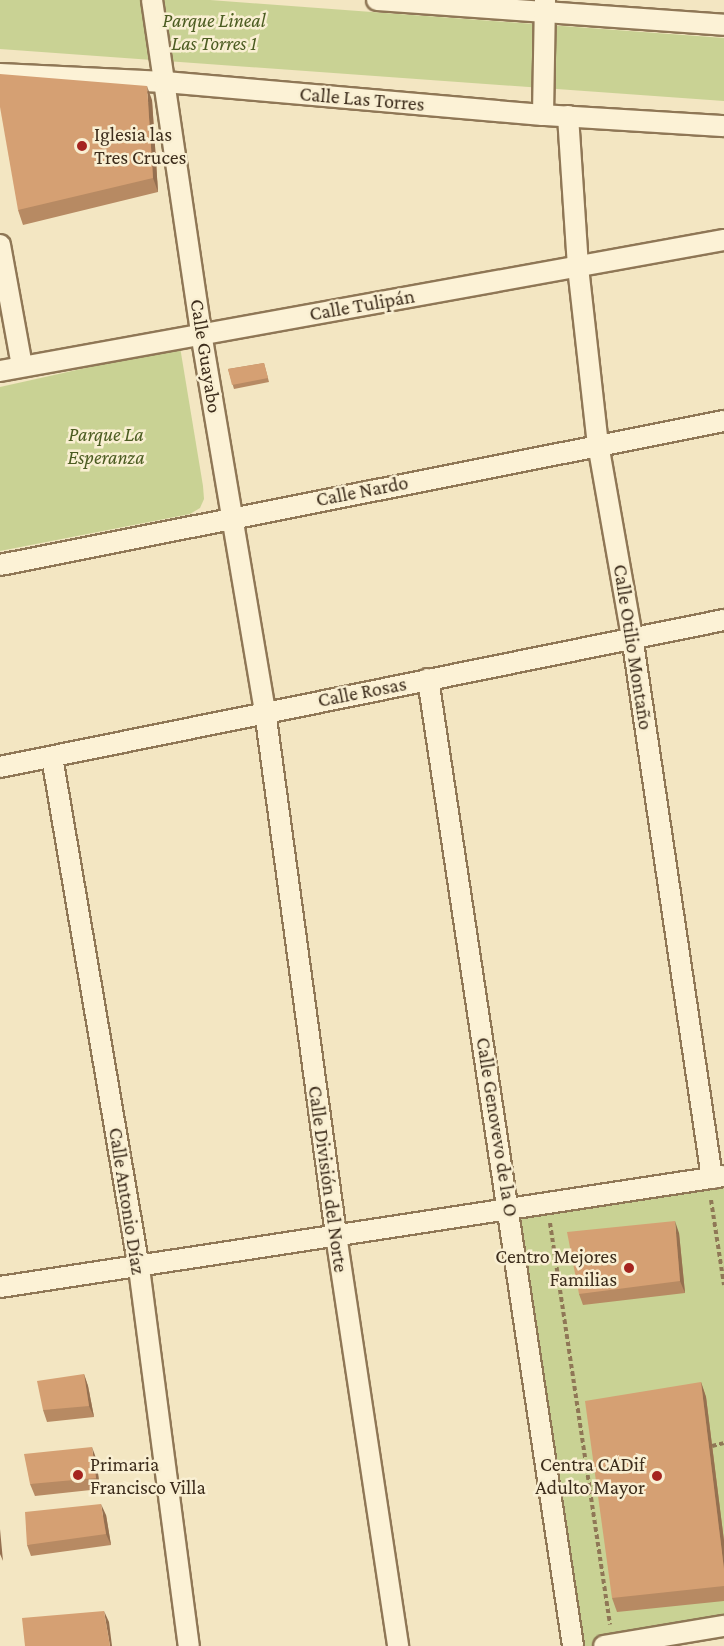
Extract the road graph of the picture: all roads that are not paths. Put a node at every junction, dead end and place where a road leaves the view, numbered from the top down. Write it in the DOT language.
graph roads {
  1 [pos="152,0"];
  2 [pos="377,0"];
  3 [pos="546,6"];
  4 [pos="724,26"];
  5 [pos="0,74"];
  6 [pos="165,82"];
  7 [pos="543,115"];
  8 [pos="568,116"];
  9 [pos="724,126"];
  10 [pos="724,240"];
  11 [pos="0,245"];
  12 [pos="578,267"];
  13 [pos="201,333"];
  14 [pos="22,366"];
  15 [pos="0,371"];
  16 [pos="724,421"];
  17 [pos="598,444"];
  18 [pos="232,517"];
  19 [pos="0,565"];
  20 [pos="724,620"];
  21 [pos="632,636"];
  22 [pos="428,679"];
  23 [pos="265,711"];
  24 [pos="52,757"];
  25 [pos="0,767"];
  26 [pos="716,1187"];
  27 [pos="510,1207"];
  28 [pos="336,1235"];
  29 [pos="139,1268"];
  30 [pos="0,1287"];
  31 [pos="724,1626"];
  32 [pos="607,1638"];
  33 [pos="189,1646"];
  34 [pos="398,1646"];
  35 [pos="573,1646"];
  1 -- 6 [label="street, Calle Guayabo"];
  2 -- 3 [label="street"];
  3 -- 4 [label="street"];
  3 -- 7 [label="street"];
  5 -- 6 [label="street, Calle Las Torres"];
  6 -- 7 [label="street, Calle Las Torres"];
  6 -- 13 [label="street, Calle Guayabo"];
  7 -- 8 [label="street, Calle Las Torres"];
  8 -- 9 [label="street, Calle Las Torres"];
  8 -- 12 [label="street, Calle Otilio Montaño"];
  10 -- 12 [label="street, Calle Tulipán"];
  11 -- 14 [label="street"];
  12 -- 13 [label="street, Calle Tulipán"];
  12 -- 17 [label="street, Calle Otilio Montaño"];
  13 -- 14 [label="street, Calle Tulipán"];
  13 -- 18 [label="street, Calle Guayabo"];
  14 -- 15 [label="street, Calle Tulipán"];
  16 -- 17 [label="street, Calle Nardo"];
  17 -- 18 [label="street, Calle Nardo"];
  17 -- 21 [label="street, Calle Otilio Montaño"];
  18 -- 19 [label="street, Calle Nardo"];
  18 -- 23 [label="street, Calle Guayabo"];
  20 -- 21 [label="street, Calle Rosas"];
  21 -- 22 [label="street, Calle Rosas"];
  21 -- 26 [label="street, Calle Otilio Montaño"];
  22 -- 23 [label="street, Calle Rosas"];
  22 -- 27 [label="street, Calle Genovevo de la O"];
  23 -- 24 [label="street, Calle Rosas"];
  23 -- 28 [label="street, Calle División del Norte"];
  24 -- 25 [label="street, Calle Rosas"];
  24 -- 29 [label="street, Calle Antonio Díaz"];
  26 -- 27 [label="street"];
  27 -- 28 [label="street"];
  27 -- 35 [label="street, Calle Genovevo de la O"];
  28 -- 29 [label="street"];
  28 -- 34 [label="street, Calle División del Norte"];
  29 -- 30 [label="street"];
  29 -- 33 [label="street, Calle Antonio Díaz"];
  31 -- 32 [label="street"];
}
